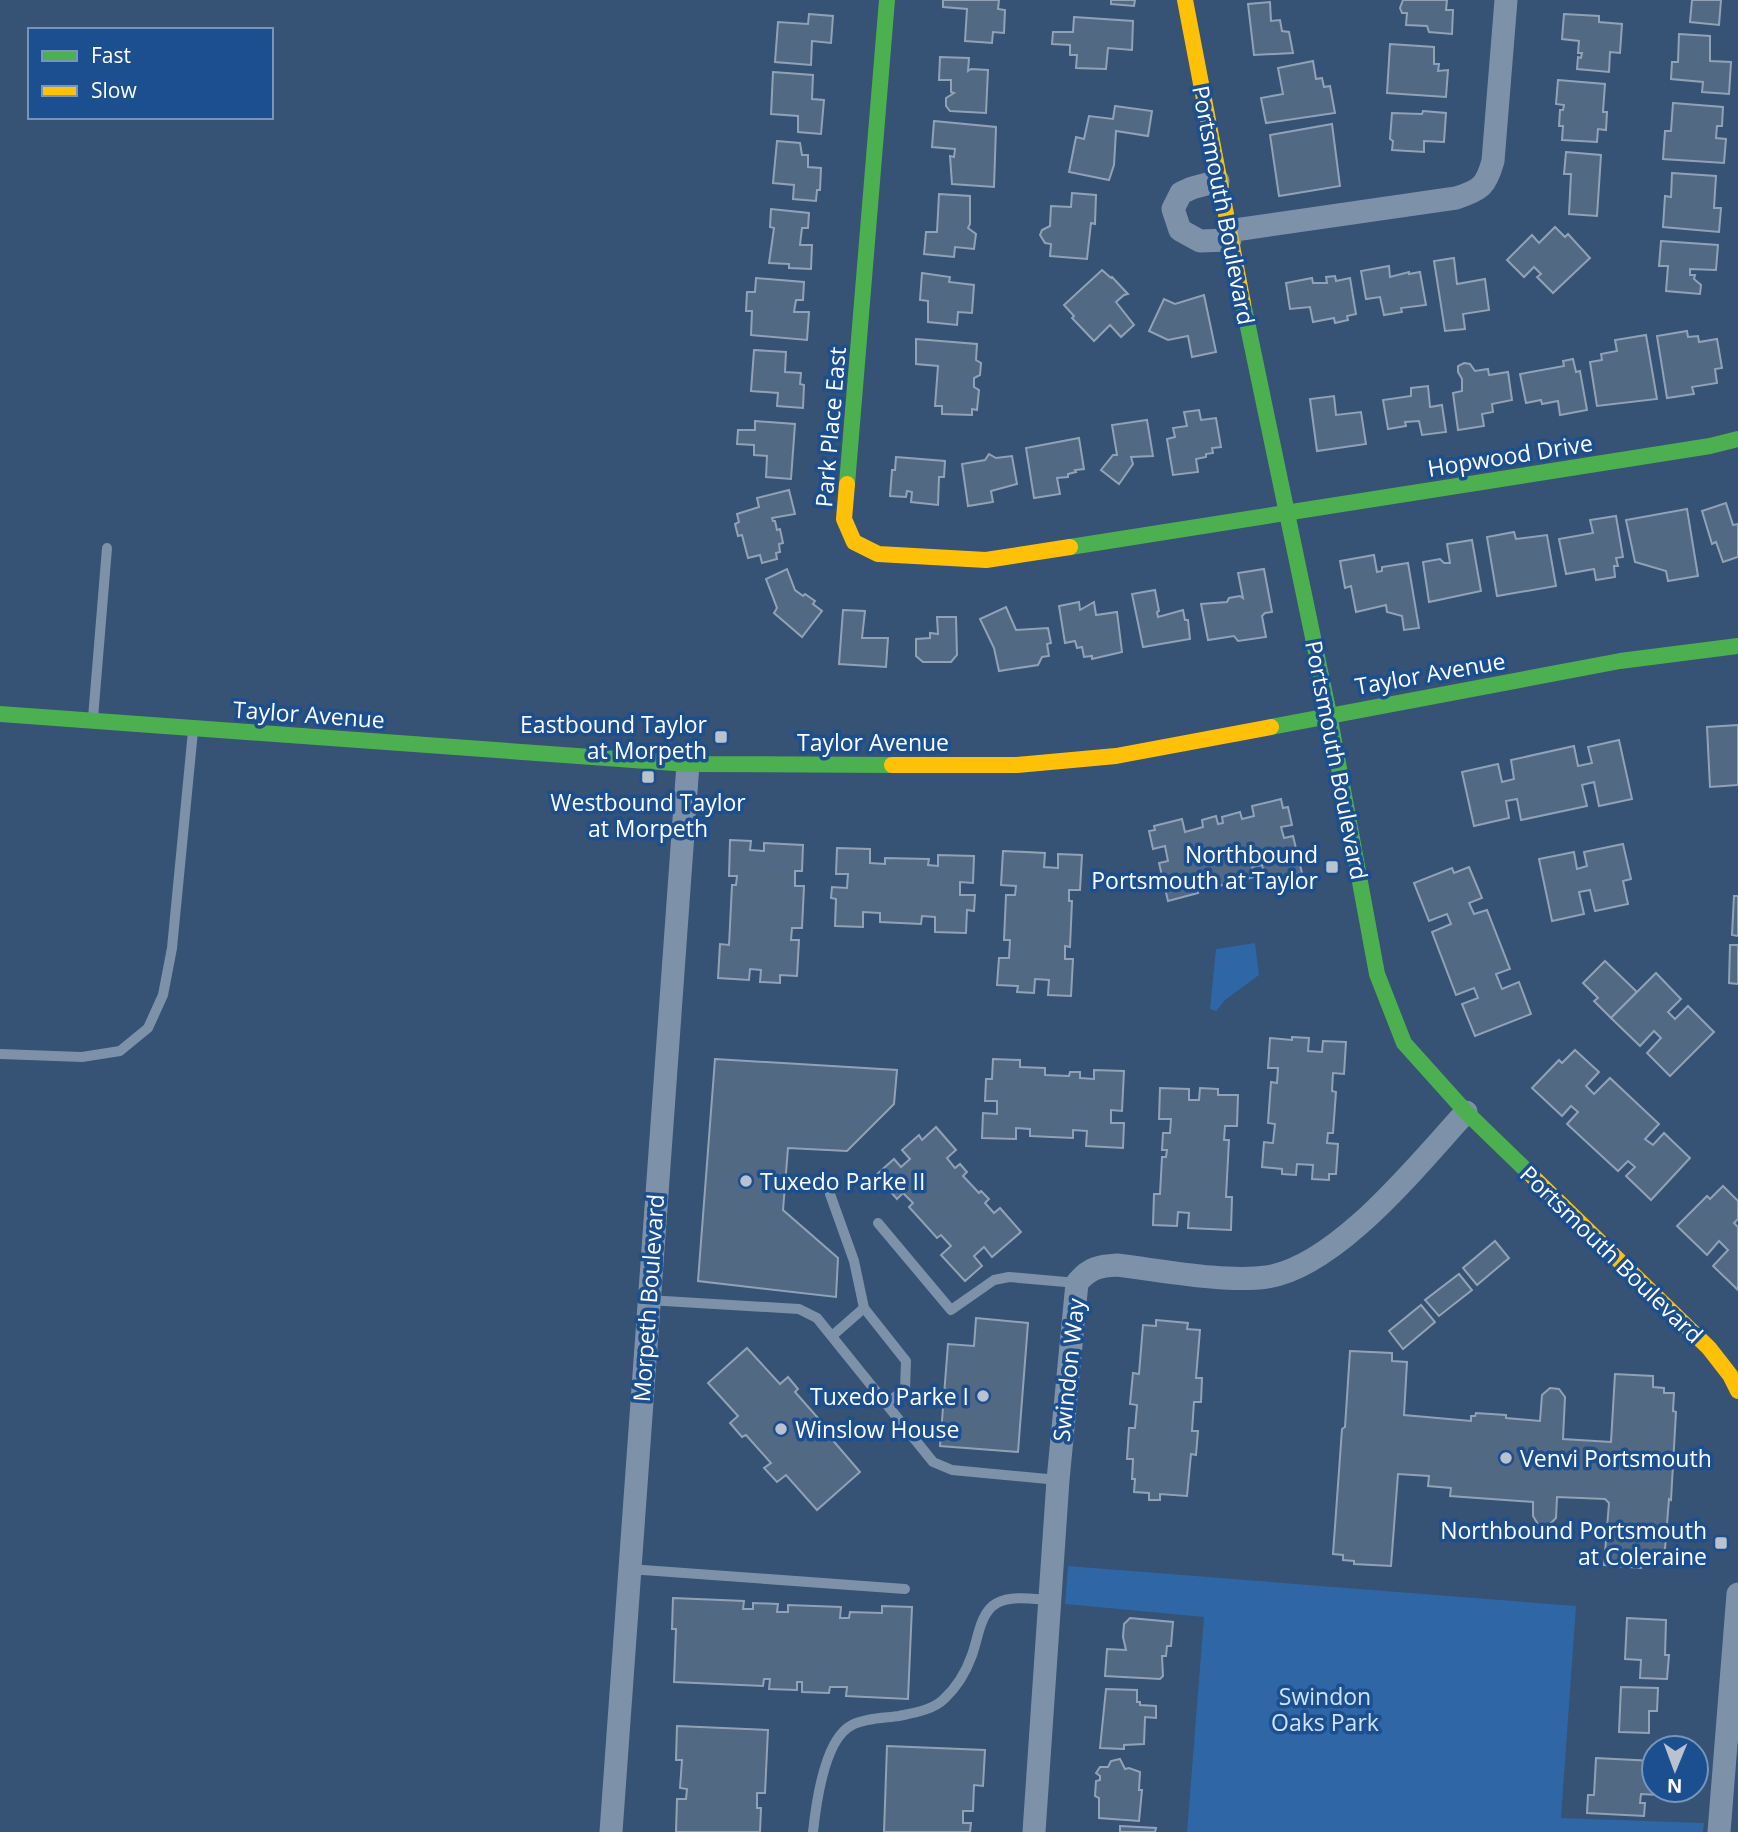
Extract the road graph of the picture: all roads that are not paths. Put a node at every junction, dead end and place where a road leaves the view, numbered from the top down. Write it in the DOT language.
graph roads {
  1 [pos="887,0"];
  2 [pos="1185,0"];
  3 [pos="1506,0"];
  4 [pos="1218,181"];
  5 [pos="1229,235"];
  6 [pos="1738,439"];
  7 [pos="1288,513"];
  8 [pos="107,548"];
  9 [pos="1738,646"];
  10 [pos="1329,714"];
  11 [pos="0,715"];
  12 [pos="93,720"];
  13 [pos="193,729"];
  14 [pos="688,764"];
  15 [pos="0,1054"];
  16 [pos="1466,1112"];
  17 [pos="830,1194"];
  18 [pos="878,1223"];
  19 [pos="1077,1283"];
  20 [pos="648,1300"];
  21 [pos="864,1308"];
  22 [pos="832,1336"];
  23 [pos="1738,1391"];
  24 [pos="886,1403"];
  25 [pos="1058,1480"];
  26 [pos="629,1569"];
  27 [pos="905,1589"];
  28 [pos="1738,1594"];
  29 [pos="1050,1600"];
  30 [pos="1730,1778"];
  31 [pos="611,1832"];
  32 [pos="813,1832"];
  33 [pos="1034,1832"];
  34 [pos="1719,1832"];
  1 -- 7 [label="street, Park Place East"];
  2 -- 4 [label="street, Portsmouth Boulevard"];
  3 -- 5 [label="street"];
  4 -- 5 [label="street, Portsmouth Boulevard"];
  4 -- 5 [label="street"];
  5 -- 7 [label="street, Portsmouth Boulevard"];
  6 -- 7 [label="street, Hopwood Drive"];
  7 -- 10 [label="street, Portsmouth Boulevard"];
  8 -- 12 [label="lane"];
  9 -- 10 [label="street, Taylor Avenue"];
  10 -- 14 [label="street, Taylor Avenue"];
  10 -- 16 [label="street, Portsmouth Boulevard"];
  11 -- 12 [label="street, Taylor Avenue"];
  12 -- 13 [label="street, Taylor Avenue"];
  13 -- 14 [label="street, Taylor Avenue"];
  13 -- 15 [label="lane"];
  14 -- 20 [label="street, Morpeth Boulevard"];
  16 -- 19 [label="street, Swindon Way"];
  16 -- 23 [label="street, Portsmouth Boulevard"];
  17 -- 21 [label="lane"];
  18 -- 19 [label="lane"];
  19 -- 25 [label="street, Swindon Way"];
  20 -- 22 [label="lane"];
  20 -- 26 [label="street, Morpeth Boulevard"];
  21 -- 22 [label="lane"];
  21 -- 24 [label="lane"];
  22 -- 24 [label="lane"];
  24 -- 25 [label="lane"];
  25 -- 29 [label="street, Swindon Way"];
  26 -- 27 [label="lane"];
  26 -- 31 [label="street, Morpeth Boulevard"];
  28 -- 30 [label="street"];
  29 -- 32 [label="lane"];
  29 -- 33 [label="street, Swindon Way"];
  30 -- 34 [label="street"];
}
